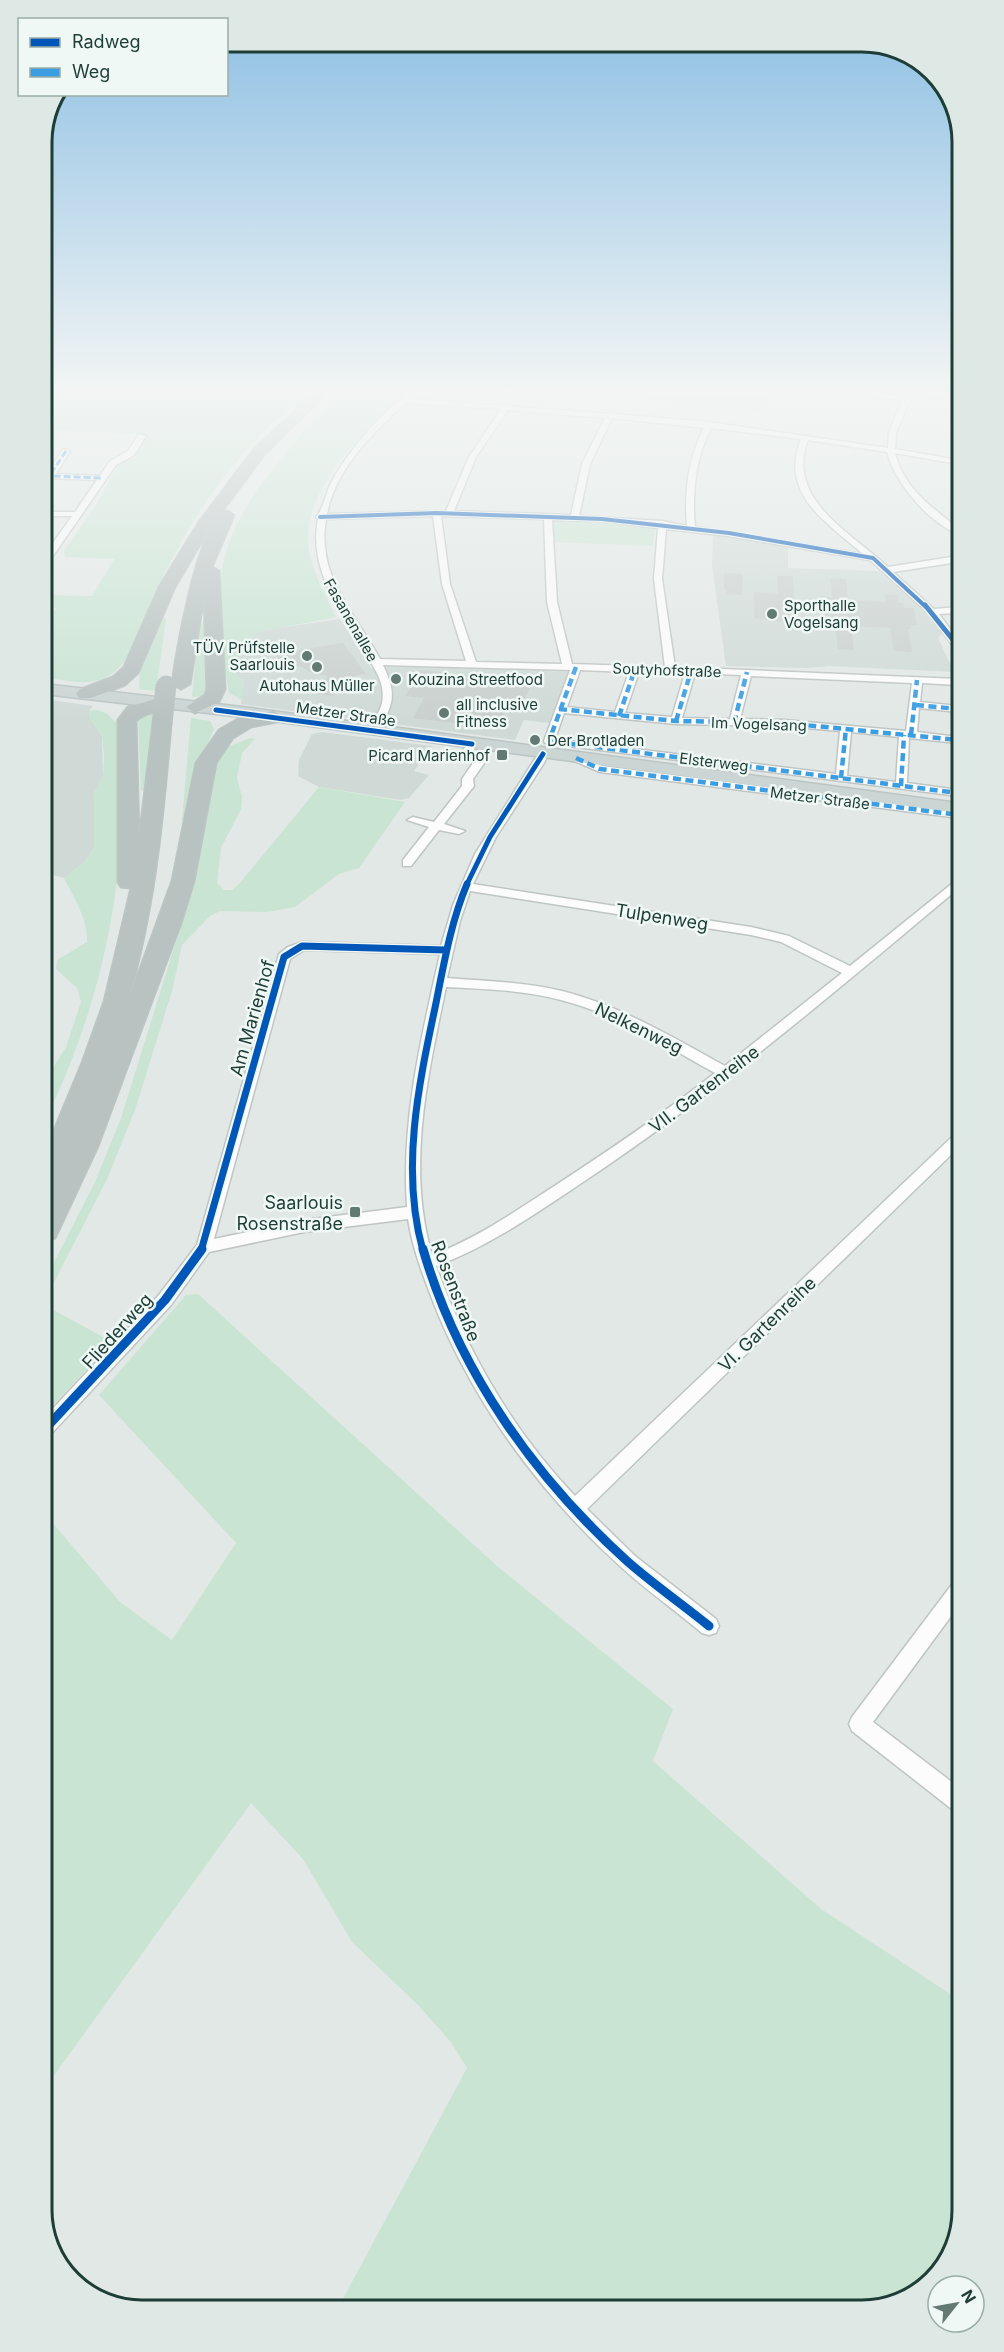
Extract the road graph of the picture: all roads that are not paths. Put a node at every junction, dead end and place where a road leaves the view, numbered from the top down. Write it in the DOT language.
graph roads {
  1 [pos="85,503"];
  2 [pos="220,503"];
  3 [pos="234,503"];
  4 [pos="327,503"];
  5 [pos="452,503"];
  6 [pos="578,503"];
  7 [pos="691,503"];
  8 [pos="813,503"];
  9 [pos="925,503"];
  10 [pos="437,513"];
  11 [pos="449,513"];
  12 [pos="53,514"];
  13 [pos="78,514"];
  14 [pos="548,516"];
  15 [pos="320,517"];
  16 [pos="575,517"];
  17 [pos="662,525"];
  18 [pos="220,526"];
  19 [pos="952,527"];
  20 [pos="691,528"];
  21 [pos="854,540"];
  22 [pos="53,545"];
  23 [pos="828,549"];
  24 [pos="873,558"];
  25 [pos="952,560"];
  26 [pos="886,570"];
  27 [pos="952,610"];
  28 [pos="933,612"];
  29 [pos="952,638"];
  30 [pos="375,662"];
  31 [pos="471,664"];
  32 [pos="572,667"];
  33 [pos="634,669"];
  34 [pos="670,670"];
  35 [pos="691,671"];
  36 [pos="747,672"];
  37 [pos="917,680"];
  38 [pos="952,682"];
  39 [pos="174,684"];
  40 [pos="216,689"];
  41 [pos="53,690"];
  42 [pos="118,690"];
  43 [pos="88,695"];
  44 [pos="916,705"];
  45 [pos="195,707"];
  46 [pos="559,709"];
  47 [pos="952,709"];
  48 [pos="216,710"];
  49 [pos="251,713"];
  50 [pos="619,716"];
  51 [pos="166,717"];
  52 [pos="274,717"];
  53 [pos="127,720"];
  54 [pos="675,720"];
  55 [pos="734,723"];
  56 [pos="846,728"];
  57 [pos="372,731"];
  58 [pos="226,734"];
  59 [pos="908,735"];
  60 [pos="952,739"];
  61 [pos="472,744"];
  62 [pos="543,754"];
  63 [pos="576,758"];
  64 [pos="841,778"];
  65 [pos="901,786"];
  66 [pos="952,793"];
  67 [pos="952,807"];
  68 [pos="952,814"];
  69 [pos="413,820"];
  70 [pos="436,826"];
  71 [pos="459,831"];
  72 [pos="407,863"];
  73 [pos="466,888"];
  74 [pos="952,888"];
  75 [pos="446,950"];
  76 [pos="851,972"];
  77 [pos="121,982"];
  78 [pos="440,982"];
  79 [pos="126,1037"];
  80 [pos="726,1073"];
  81 [pos="952,1146"];
  82 [pos="53,1163"];
  83 [pos="415,1212"];
  84 [pos="52,1214"];
  85 [pos="204,1247"];
  86 [pos="427,1263"];
  87 [pos="52,1421"];
  88 [pos="574,1509"];
  89 [pos="952,1600"];
  90 [pos="708,1626"];
  91 [pos="952,1795"];
  1 -- 13 [label="street"];
  2 -- 39 [label="highway"];
  2 -- 42 [label="highway"];
  3 -- 18 [label="highway"];
  4 -- 15 [label="street, Fasanenallee"];
  5 -- 11 [label="street"];
  6 -- 16 [label="street"];
  7 -- 20 [label="street"];
  8 -- 21 [label="street"];
  9 -- 19 [label="street"];
  10 -- 11 [label="street"];
  10 -- 15 [label="street"];
  10 -- 31 [label="street"];
  11 -- 14 [label="street"];
  12 -- 13 [label="street"];
  13 -- 22 [label="street"];
  14 -- 16 [label="street"];
  14 -- 32 [label="street"];
  15 -- 30 [label="street, Fasanenallee"];
  16 -- 17 [label="street"];
  17 -- 20 [label="street"];
  17 -- 34 [label="street"];
  18 -- 39 [label="highway"];
  18 -- 40 [label="highway"];
  20 -- 23 [label="street"];
  21 -- 23 [label="street"];
  21 -- 24 [label="street"];
  23 -- 24 [label="street"];
  24 -- 26 [label="street"];
  25 -- 26 [label="street"];
  26 -- 28 [label="street"];
  27 -- 28 [label="street"];
  28 -- 29 [label="street"];
  30 -- 31 [label="street, Soutyhofstraße"];
  30 -- 57 [label="street, Fasanenallee"];
  31 -- 32 [label="street, Soutyhofstraße"];
  32 -- 33 [label="street, Soutyhofstraße"];
  32 -- 46 [label="street, Elsterweg"];
  33 -- 34 [label="street, Soutyhofstraße"];
  33 -- 50 [label="street"];
  34 -- 35 [label="street, Soutyhofstraße"];
  35 -- 36 [label="street, Soutyhofstraße"];
  35 -- 54 [label="street"];
  36 -- 37 [label="street, Soutyhofstraße"];
  36 -- 55 [label="street"];
  37 -- 38 [label="street, Soutyhofstraße"];
  37 -- 44 [label="street"];
  39 -- 51 [label="highway, bridge"];
  40 -- 45 [label="highway"];
  40 -- 49 [label="highway"];
  41 -- 43 [label="main road"];
  42 -- 43 [label="highway"];
  42 -- 51 [label="main road, Metzer Straße"];
  43 -- 53 [label="highway"];
  44 -- 47 [label="street"];
  44 -- 59 [label="street"];
  45 -- 48 [label="main road, Metzer Straße"];
  45 -- 51 [label="main road, Metzer Straße"];
  46 -- 50 [label="street, Im Vogelsang"];
  46 -- 64 [label="street, Elsterweg"];
  48 -- 49 [label="main road, Metzer Straße"];
  48 -- 58 [label="highway"];
  49 -- 52 [label="main road, Metzer Straße"];
  50 -- 54 [label="street, Im Vogelsang"];
  51 -- 53 [label="highway"];
  51 -- 77 [label="highway"];
  51 -- 79 [label="highway"];
  52 -- 57 [label="main road, Metzer Straße"];
  52 -- 58 [label="highway"];
  53 -- 77 [label="highway"];
  54 -- 55 [label="street, Im Vogelsang"];
  55 -- 56 [label="street, Im Vogelsang"];
  56 -- 59 [label="street, Im Vogelsang"];
  56 -- 64 [label="street"];
  57 -- 61 [label="main road, Metzer Straße"];
  58 -- 79 [label="highway"];
  59 -- 60 [label="street, Im Vogelsang"];
  59 -- 65 [label="street"];
  61 -- 62 [label="main road, Metzer Straße"];
  61 -- 70 [label="street"];
  62 -- 63 [label="main road, Metzer Straße"];
  62 -- 73 [label="street, Rosenstraße"];
  63 -- 67 [label="main road, Metzer Straße"];
  63 -- 68 [label="street, Metzer Straße"];
  64 -- 65 [label="street, Elsterweg"];
  65 -- 66 [label="street, Elsterweg"];
  69 -- 70 [label="street"];
  70 -- 71 [label="street"];
  70 -- 72 [label="street"];
  73 -- 75 [label="street, Rosenstraße"];
  73 -- 76 [label="street, Tulpenweg"];
  74 -- 76 [label="street, VII. Gartenreihe"];
  75 -- 78 [label="street, Rosenstraße"];
  75 -- 85 [label="street, Am Marienhof"];
  76 -- 80 [label="street, VII. Gartenreihe"];
  77 -- 82 [label="highway"];
  78 -- 80 [label="street, Nelkenweg"];
  78 -- 83 [label="street, Rosenstraße"];
  79 -- 84 [label="highway"];
  80 -- 86 [label="street, VII. Gartenreihe"];
  81 -- 88 [label="street, VI. Gartenreihe"];
  83 -- 85 [label="street"];
  83 -- 86 [label="street, Rosenstraße"];
  85 -- 87 [label="street, Fliederweg"];
  86 -- 88 [label="street, Rosenstraße"];
  88 -- 90 [label="street, Rosenstraße"];
  89 -- 91 [label="street"];
}
